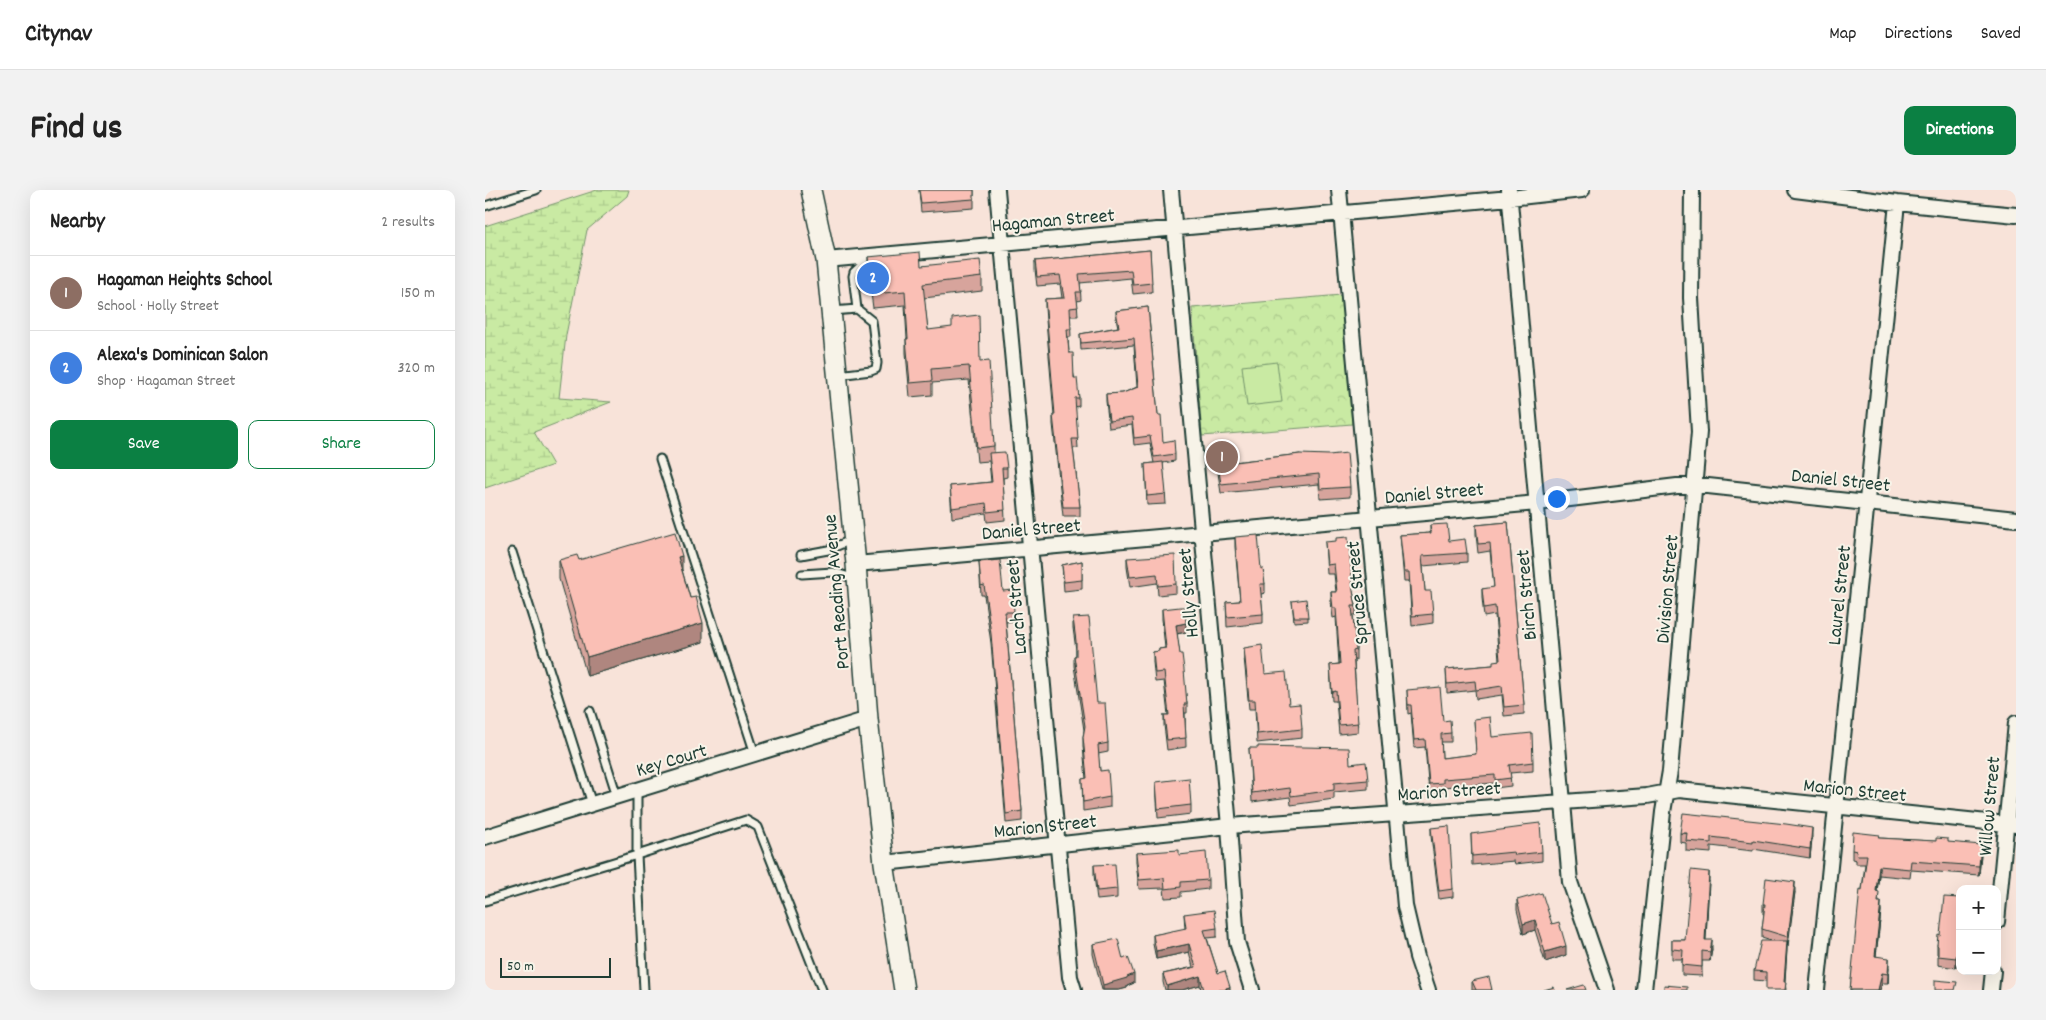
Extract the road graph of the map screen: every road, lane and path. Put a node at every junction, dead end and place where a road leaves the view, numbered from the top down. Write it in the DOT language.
graph roads {
  1 [pos="536,190"];
  2 [pos="811,190"];
  3 [pos="997,190"];
  4 [pos="1171,190"];
  5 [pos="1339,190"];
  6 [pos="1582,190"];
  7 [pos="1692,190"];
  8 [pos="1795,190"];
  9 [pos="1509,194"];
  10 [pos="1897,203"];
  11 [pos="485,206"];
  12 [pos="1341,214"];
  13 [pos="2016,215"];
  14 [pos="1175,228"];
  15 [pos="1002,244"];
  16 [pos="863,256"];
  17 [pos="826,260"];
  18 [pos="857,309"];
  19 [pos="831,311"];
  20 [pos="837,375"];
  21 [pos="660,459"];
  22 [pos="1695,487"];
  23 [pos="1869,502"];
  24 [pos="1537,503"];
  25 [pos="1369,518"];
  26 [pos="2016,519"];
  27 [pos="1201,533"];
  28 [pos="853,539"];
  29 [pos="1030,548"];
  30 [pos="512,552"];
  31 [pos="801,555"];
  32 [pos="856,572"];
  33 [pos="802,574"];
  34 [pos="590,711"];
  35 [pos="868,719"];
  36 [pos="2016,723"];
  37 [pos="755,754"];
  38 [pos="637,790"];
  39 [pos="1666,793"];
  40 [pos="617,796"];
  41 [pos="1563,802"];
  42 [pos="593,804"];
  43 [pos="1836,807"];
  44 [pos="1397,814"];
  45 [pos="2011,825"];
  46 [pos="1229,826"];
  47 [pos="485,837"];
  48 [pos="1057,844"];
  49 [pos="637,856"];
  50 [pos="884,863"];
  51 [pos="2001,894"];
  52 [pos="485,901"];
  53 [pos="1993,975"];
  54 [pos="644,990"];
  55 [pos="822,990"];
  56 [pos="903,990"];
  57 [pos="1074,990"];
  58 [pos="1252,990"];
  59 [pos="1428,990"];
  60 [pos="1607,990"];
  61 [pos="1644,990"];
  62 [pos="1817,990"];
  63 [pos="1991,990"];
  1 -- 11 [label="lane"];
  2 -- 17 [label="street, Port Reading Avenue"];
  3 -- 15 [label="street, Larch Street"];
  4 -- 14 [label="street, Holly Street"];
  5 -- 12 [label="street, Spruce Street"];
  6 -- 9 [label="street, Hagaman Street"];
  7 -- 22 [label="street, Division Street"];
  8 -- 10 [label="street"];
  9 -- 12 [label="street, Hagaman Street"];
  9 -- 24 [label="street, Birch Street"];
  10 -- 13 [label="street"];
  10 -- 23 [label="street, Laurel Street"];
  12 -- 14 [label="street, Hagaman Street"];
  12 -- 25 [label="street, Spruce Street"];
  14 -- 15 [label="street, Hagaman Street"];
  14 -- 27 [label="street, Holly Street"];
  15 -- 16 [label="street, Hagaman Street"];
  15 -- 29 [label="street, Larch Street"];
  16 -- 17 [label="street, Hagaman Street"];
  16 -- 18 [label="lane"];
  17 -- 19 [label="street, Port Reading Avenue"];
  18 -- 19 [label="lane"];
  18 -- 20 [label="lane"];
  19 -- 20 [label="street, Port Reading Avenue"];
  20 -- 28 [label="street, Port Reading Avenue"];
  21 -- 37 [label="lane"];
  22 -- 23 [label="street, Daniel Street"];
  22 -- 24 [label="street, Daniel Street"];
  22 -- 39 [label="street, Division Street"];
  23 -- 26 [label="street, Daniel Street"];
  23 -- 43 [label="street, Laurel Street"];
  24 -- 25 [label="street, Daniel Street"];
  24 -- 41 [label="street, Birch Street"];
  25 -- 27 [label="street, Daniel Street"];
  25 -- 44 [label="street, Spruce Street"];
  27 -- 29 [label="street, Daniel Street"];
  27 -- 46 [label="street, Holly Street"];
  28 -- 31 [label="lane"];
  28 -- 32 [label="street, Port Reading Avenue"];
  29 -- 32 [label="street, Daniel Street"];
  29 -- 48 [label="street, Larch Street"];
  30 -- 42 [label="lane"];
  32 -- 33 [label="lane"];
  32 -- 35 [label="street, Port Reading Avenue"];
  34 -- 40 [label="lane"];
  35 -- 37 [label="street, Key Court"];
  35 -- 50 [label="street, Port Reading Avenue"];
  36 -- 45 [label="street, Willow Street"];
  37 -- 38 [label="street, Key Court"];
  38 -- 40 [label="street, Key Court"];
  38 -- 49 [label="lane"];
  39 -- 41 [label="street, Marion Street"];
  39 -- 43 [label="street, Marion Street"];
  39 -- 61 [label="street, Division Street"];
  40 -- 42 [label="street, Key Court"];
  41 -- 44 [label="street, Marion Street"];
  41 -- 60 [label="street, Birch Street"];
  42 -- 47 [label="street, Key Court"];
  43 -- 45 [label="street, Marion Street"];
  43 -- 62 [label="street, Laurel Street"];
  44 -- 46 [label="street, Marion Street"];
  44 -- 59 [label="street, Spruce Street"];
  45 -- 51 [label="street, Willow Street"];
  46 -- 48 [label="street, Marion Street"];
  46 -- 58 [label="street, Holly Street"];
  48 -- 50 [label="street, Marion Street"];
  48 -- 57 [label="street, Larch Street"];
  49 -- 52 [label="lane"];
  49 -- 54 [label="lane"];
  49 -- 55 [label="lane"];
  50 -- 56 [label="street, Port Reading Avenue"];
  53 -- 63 [label="street"];
}
